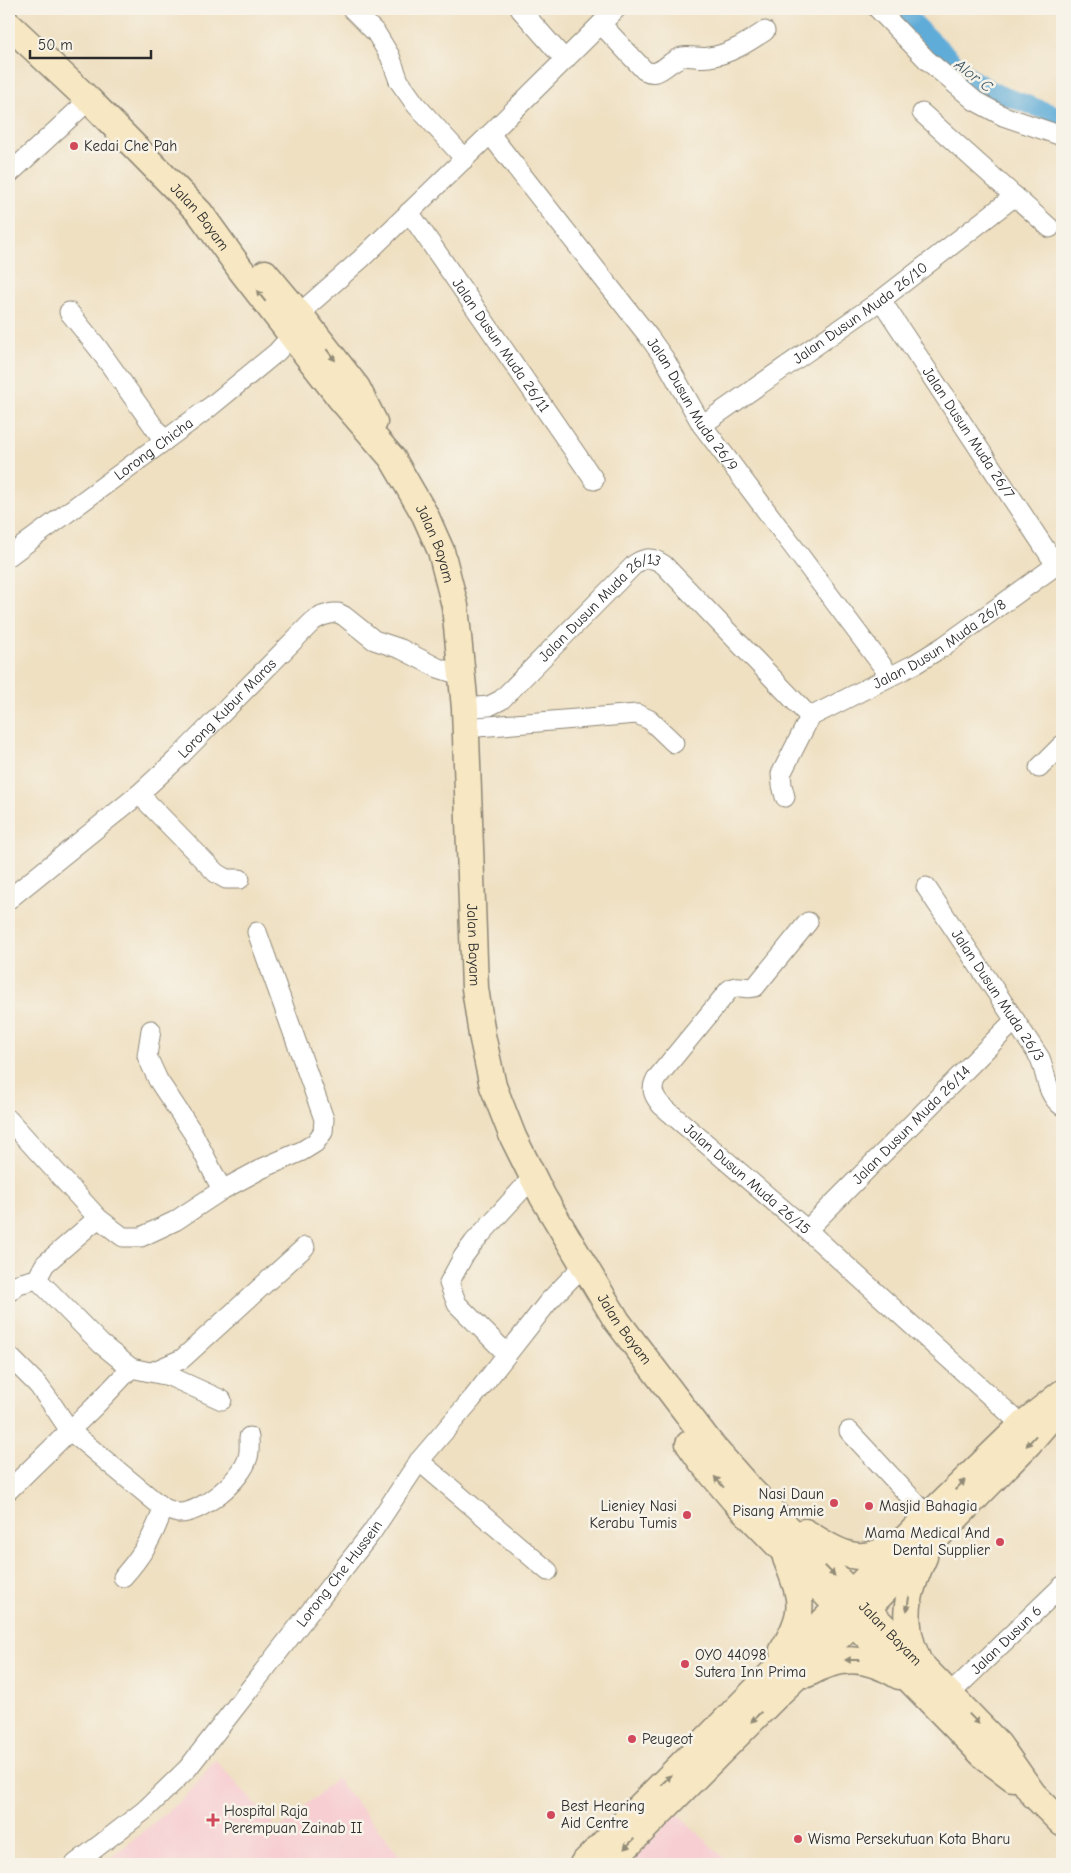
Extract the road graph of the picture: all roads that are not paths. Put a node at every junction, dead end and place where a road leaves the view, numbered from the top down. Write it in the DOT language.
graph roads {
  1 [pos="352,9"];
  2 [pos="520,9"];
  3 [pos="616,9"];
  4 [pos="878,9"];
  5 [pos="601,24"];
  6 [pos="9,25"];
  7 [pos="765,31"];
  8 [pos="565,60"];
  9 [pos="89,100"];
  10 [pos="922,112"];
  11 [pos="490,134"];
  12 [pos="1062,136"];
  13 [pos="465,159"];
  14 [pos="9,174"];
  15 [pos="1015,196"];
  16 [pos="409,212"];
  17 [pos="1050,228"];
  18 [pos="881,300"];
  19 [pos="69,312"];
  20 [pos="296,325"];
  21 [pos="702,425"];
  22 [pos="164,441"];
  23 [pos="594,480"];
  24 [pos="9,556"];
  25 [pos="1059,563"];
  26 [pos="463,676"];
  27 [pos="890,676"];
  28 [pos="810,717"];
  29 [pos="465,718"];
  30 [pos="674,743"];
  31 [pos="1062,745"];
  32 [pos="1039,768"];
  33 [pos="139,794"];
  34 [pos="785,797"];
  35 [pos="240,879"];
  36 [pos="926,888"];
  37 [pos="9,899"];
  38 [pos="808,922"];
  39 [pos="257,932"];
  40 [pos="1015,1020"];
  41 [pos="150,1030"];
  42 [pos="1062,1106"];
  43 [pos="9,1120"];
  44 [pos="533,1177"];
  45 [pos="222,1190"];
  46 [pos="98,1218"];
  47 [pos="807,1230"];
  48 [pos="305,1247"];
  49 [pos="584,1265"];
  50 [pos="37,1279"];
  51 [pos="9,1292"];
  52 [pos="617,1321"];
  53 [pos="507,1354"];
  54 [pos="9,1356"];
  55 [pos="131,1368"];
  56 [pos="152,1372"];
  57 [pos="1062,1392"];
  58 [pos="222,1400"];
  59 [pos="1062,1404"];
  60 [pos="1022,1425"];
  61 [pos="70,1431"];
  62 [pos="849,1432"];
  63 [pos="249,1438"];
  64 [pos="419,1461"];
  65 [pos="9,1490"];
  66 [pos="163,1508"];
  67 [pos="773,1512"];
  68 [pos="925,1529"];
  69 [pos="782,1549"];
  70 [pos="548,1571"];
  71 [pos="123,1577"];
  72 [pos="1062,1586"];
  73 [pos="852,1608"];
  74 [pos="920,1663"];
  75 [pos="771,1688"];
  76 [pos="938,1695"];
  77 [pos="1059,1814"];
  78 [pos="75,1864"];
  79 [pos="583,1864"];
  80 [pos="609,1864"];
  1 -- 13 [label="street"];
  2 -- 8 [label="street"];
  3 -- 5 [label="street, Lorong Chicha"];
  4 -- 12 [label="street"];
  5 -- 7 [label="street"];
  5 -- 8 [label="street, Lorong Chicha"];
  6 -- 9 [label="main road, Jalan Bayam"];
  8 -- 11 [label="street, Lorong Chicha"];
  9 -- 14 [label="street"];
  9 -- 20 [label="main road, Jalan Bayam"];
  10 -- 15 [label="street"];
  11 -- 13 [label="street, Lorong Chicha"];
  11 -- 21 [label="street, Jalan Dusun Muda 26/9"];
  13 -- 16 [label="street, Lorong Chicha"];
  15 -- 17 [label="street"];
  15 -- 18 [label="street, Jalan Dusun Muda 26/10"];
  16 -- 20 [label="street, Lorong Chicha"];
  16 -- 23 [label="street, Jalan Dusun Muda 26/11"];
  18 -- 21 [label="street, Jalan Dusun Muda 26/10"];
  18 -- 25 [label="street, Jalan Dusun Muda 26/7"];
  19 -- 22 [label="street"];
  20 -- 22 [label="street, Lorong Chicha"];
  20 -- 26 [label="main road, Jalan Bayam"];
  21 -- 27 [label="street, Jalan Dusun Muda 26/9"];
  22 -- 24 [label="street, Lorong Chicha"];
  25 -- 27 [label="street, Jalan Dusun Muda 26/8"];
  26 -- 29 [label="main road, Jalan Bayam"];
  26 -- 33 [label="street, Lorong Kubur Maras"];
  27 -- 28 [label="street, Jalan Dusun Muda 26/8"];
  28 -- 29 [label="street, Jalan Dusun Muda 26/13"];
  28 -- 34 [label="street"];
  29 -- 30 [label="street"];
  29 -- 44 [label="main road, Jalan Bayam"];
  31 -- 32 [label="street"];
  33 -- 35 [label="street"];
  33 -- 37 [label="street, Lorong Kubur Maras"];
  36 -- 40 [label="street, Jalan Dusun Muda 26/3"];
  38 -- 47 [label="street, Jalan Dusun Muda 26/15"];
  39 -- 45 [label="street"];
  40 -- 42 [label="street, Jalan Dusun Muda 26/3"];
  40 -- 47 [label="street, Jalan Dusun Muda 26/14"];
  41 -- 45 [label="street"];
  43 -- 46 [label="street"];
  44 -- 49 [label="main road, Jalan Bayam"];
  44 -- 53 [label="street"];
  45 -- 46 [label="street"];
  46 -- 50 [label="street"];
  47 -- 60 [label="street, Jalan Dusun Muda 26/15"];
  48 -- 56 [label="street"];
  49 -- 52 [label="main road, Jalan Bayam"];
  49 -- 53 [label="street, Lorong Che Hussein"];
  50 -- 51 [label="street"];
  50 -- 55 [label="street"];
  52 -- 67 [label="main road, Jalan Bayam"];
  69 -- 52 [label="main road, one-way"];
  53 -- 64 [label="street, Lorong Che Hussein"];
  54 -- 61 [label="street"];
  55 -- 56 [label="street"];
  55 -- 61 [label="street"];
  56 -- 58 [label="street"];
  57 -- 60 [label="main road"];
  59 -- 68 [label="main road, one-way"];
  68 -- 60 [label="main road, one-way"];
  61 -- 65 [label="street"];
  61 -- 66 [label="street"];
  62 -- 68 [label="street"];
  63 -- 66 [label="street"];
  64 -- 70 [label="street"];
  64 -- 78 [label="street, Lorong Che Hussein"];
  66 -- 71 [label="street"];
  67 -- 68 [label="main road"];
  67 -- 73 [label="main road, Jalan Bayam, one-way"];
  68 -- 73 [label="main road"];
  68 -- 74 [label="main road, one-way"];
  69 -- 73 [label="main road"];
  69 -- 75 [label="main road"];
  72 -- 76 [label="street, Jalan Dusun 6"];
  73 -- 74 [label="main road, Jalan Bayam"];
  73 -- 75 [label="main road"];
  73 -- 76 [label="main road"];
  74 -- 76 [label="main road, Jalan Bayam"];
  76 -- 75 [label="main road, one-way"];
  79 -- 75 [label="main road, one-way"];
  75 -- 80 [label="main road, one-way"];
  76 -- 77 [label="main road"];
}
